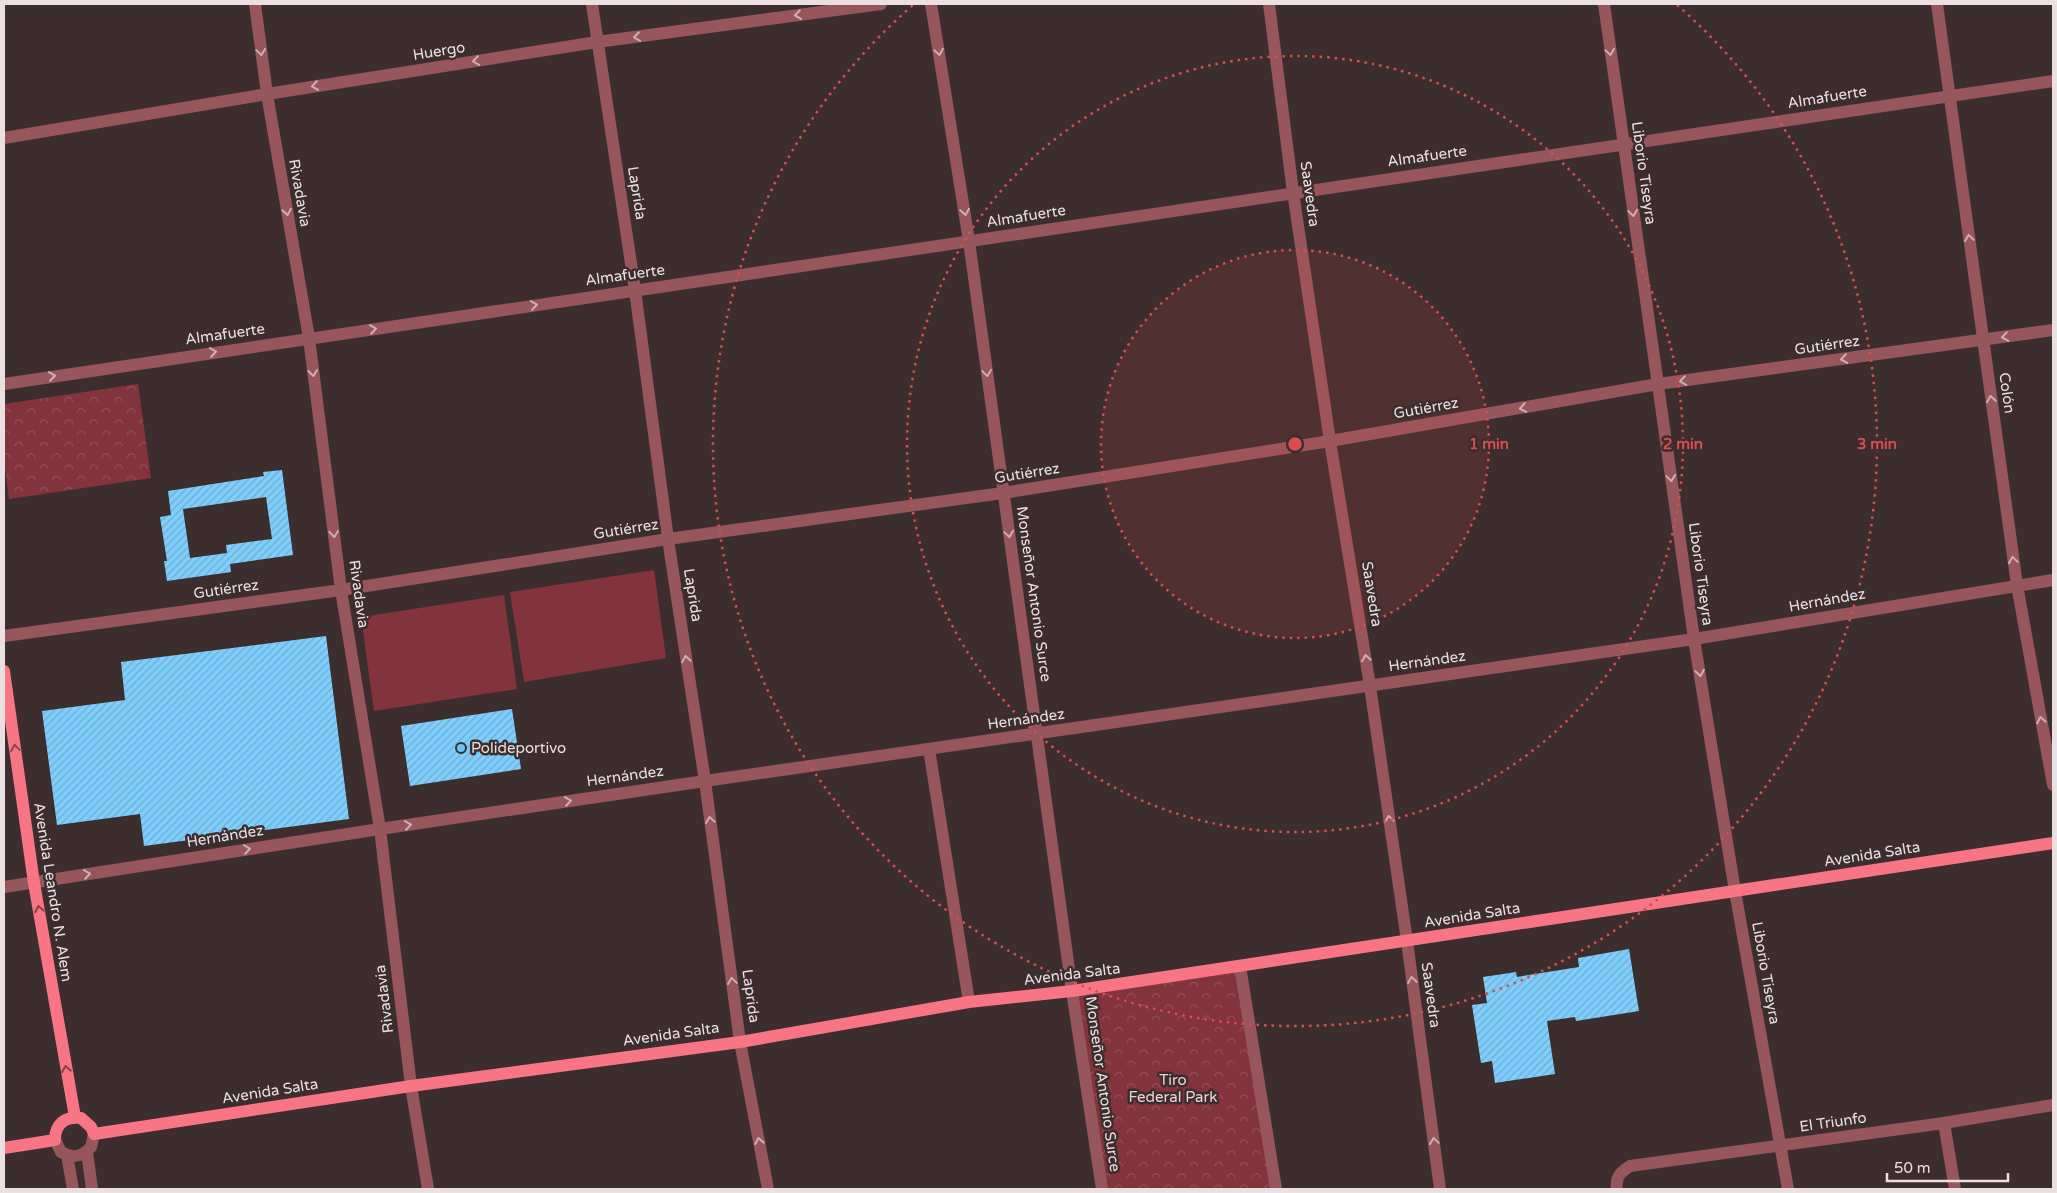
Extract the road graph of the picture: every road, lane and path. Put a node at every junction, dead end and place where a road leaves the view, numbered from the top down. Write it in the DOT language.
graph roads {
  1 [pos="255,4"];
  2 [pos="592,4"];
  3 [pos="881,4"];
  4 [pos="931,4"];
  5 [pos="1269,4"];
  6 [pos="1604,4"];
  7 [pos="1937,4"];
  8 [pos="598,42"];
  9 [pos="2053,81"];
  10 [pos="267,94"];
  11 [pos="1949,96"];
  12 [pos="4,138"];
  13 [pos="1624,144"];
  14 [pos="1293,192"];
  15 [pos="969,241"];
  16 [pos="635,290"];
  17 [pos="2053,330"];
  18 [pos="309,338"];
  19 [pos="1984,340"];
  20 [pos="4,384"];
  21 [pos="1658,384"];
  22 [pos="1330,441"];
  23 [pos="1003,493"];
  24 [pos="668,539"];
  25 [pos="2053,580"];
  26 [pos="2016,585"];
  27 [pos="341,590"];
  28 [pos="4,636"];
  29 [pos="1694,639"];
  30 [pos="4,671"];
  31 [pos="1370,686"];
  32 [pos="1037,734"];
  33 [pos="928,749"];
  34 [pos="705,781"];
  35 [pos="2053,785"];
  36 [pos="380,829"];
  37 [pos="2053,843"];
  38 [pos="34,883"];
  39 [pos="4,887"];
  40 [pos="1735,891"];
  41 [pos="1407,941"];
  42 [pos="1240,966"];
  43 [pos="1072,991"];
  44 [pos="969,1002"];
  45 [pos="740,1042"];
  46 [pos="411,1086"];
  47 [pos="2053,1105"];
  48 [pos="75,1117"];
  49 [pos="1944,1123"];
  50 [pos="94,1134"];
  51 [pos="55,1140"];
  52 [pos="1781,1146"];
  53 [pos="4,1148"];
  54 [pos="87,1152"];
  55 [pos="67,1155"];
  56 [pos="73,1189"];
  57 [pos="92,1189"];
  58 [pos="428,1189"];
  59 [pos="768,1189"];
  60 [pos="1102,1189"];
  61 [pos="1276,1189"];
  62 [pos="1440,1189"];
  63 [pos="1617,1189"];
  64 [pos="1788,1189"];
  65 [pos="1955,1189"];
  1 -- 10 [label="street, Rivadavia, one-way"];
  2 -- 8 [label="street, Laprida"];
  3 -- 8 [label="street, Huergo, one-way"];
  4 -- 15 [label="street, Monseñor Antonio Surce, one-way"];
  5 -- 14 [label="street, Saavedra"];
  6 -- 13 [label="street, Liborio Tiseyra, one-way"];
  7 -- 11 [label="street, Colón"];
  8 -- 10 [label="street, Huergo, one-way"];
  8 -- 16 [label="street, Laprida"];
  9 -- 11 [label="street, Almafuerte"];
  10 -- 12 [label="street, Huergo"];
  10 -- 18 [label="street, Rivadavia, one-way"];
  11 -- 13 [label="street, Almafuerte"];
  19 -- 11 [label="street, Colón, one-way"];
  13 -- 14 [label="street, Almafuerte"];
  13 -- 21 [label="street, Liborio Tiseyra, one-way"];
  14 -- 15 [label="street, Almafuerte"];
  14 -- 22 [label="street, Saavedra"];
  15 -- 16 [label="street, Almafuerte"];
  15 -- 23 [label="street, Monseñor Antonio Surce, one-way"];
  18 -- 16 [label="street, Almafuerte, one-way"];
  16 -- 24 [label="street, Laprida"];
  17 -- 19 [label="street, Gutiérrez, one-way"];
  20 -- 18 [label="street, Almafuerte, one-way"];
  18 -- 27 [label="street, Rivadavia, one-way"];
  19 -- 21 [label="street, Gutiérrez, one-way"];
  26 -- 19 [label="street, Colón, one-way"];
  21 -- 22 [label="street, Gutiérrez, one-way"];
  21 -- 29 [label="street, Liborio Tiseyra, one-way"];
  22 -- 23 [label="street, Gutiérrez"];
  31 -- 22 [label="street, Saavedra, one-way"];
  23 -- 24 [label="street, Gutiérrez"];
  23 -- 32 [label="street, Monseñor Antonio Surce, one-way"];
  24 -- 27 [label="street, Gutiérrez"];
  34 -- 24 [label="street, Laprida, one-way"];
  25 -- 26 [label="street, Hernández"];
  26 -- 29 [label="street, Hernández"];
  35 -- 26 [label="street, Colón, one-way"];
  27 -- 28 [label="street, Gutiérrez"];
  27 -- 36 [label="street, Rivadavia"];
  29 -- 31 [label="street, Hernández"];
  29 -- 40 [label="street, Liborio Tiseyra, one-way"];
  38 -- 30 [label="main road, Avenida Leandro N. Alem, one-way"];
  31 -- 32 [label="street, Hernández"];
  41 -- 31 [label="street, Saavedra, one-way"];
  32 -- 33 [label="street, Hernández"];
  32 -- 43 [label="street, Monseñor Antonio Surce"];
  33 -- 34 [label="street, Hernández"];
  33 -- 44 [label="street"];
  36 -- 34 [label="street, Hernández, one-way"];
  45 -- 34 [label="street, Laprida, one-way"];
  38 -- 36 [label="street, Hernández, one-way"];
  36 -- 46 [label="street, Rivadavia"];
  37 -- 40 [label="main road, Avenida Salta"];
  38 -- 39 [label="street, Hernández"];
  48 -- 38 [label="main road, Avenida Leandro N. Alem, one-way"];
  40 -- 41 [label="main road, Avenida Salta"];
  40 -- 52 [label="street, Liborio Tiseyra"];
  41 -- 42 [label="main road, Avenida Salta"];
  62 -- 41 [label="street, Saavedra, one-way"];
  42 -- 43 [label="main road, Avenida Salta"];
  42 -- 61 [label="street"];
  43 -- 44 [label="main road, Avenida Salta"];
  43 -- 60 [label="street, Monseñor Antonio Surce"];
  44 -- 45 [label="main road, Avenida Salta"];
  45 -- 46 [label="main road, Avenida Salta"];
  59 -- 45 [label="street, Laprida, one-way"];
  46 -- 50 [label="main road, Avenida Salta"];
  46 -- 58 [label="street, Rivadavia"];
  47 -- 49 [label="street, El Triunfo"];
  48 -- 50 [label="main road"];
  48 -- 51 [label="main road"];
  49 -- 52 [label="street, El Triunfo"];
  49 -- 65 [label="street"];
  50 -- 54 [label="street"];
  51 -- 53 [label="main road"];
  51 -- 55 [label="street"];
  52 -- 63 [label="street, El Triunfo"];
  52 -- 64 [label="street, Liborio Tiseyra"];
  54 -- 55 [label="street"];
  54 -- 57 [label="street"];
  55 -- 56 [label="street"];
}
